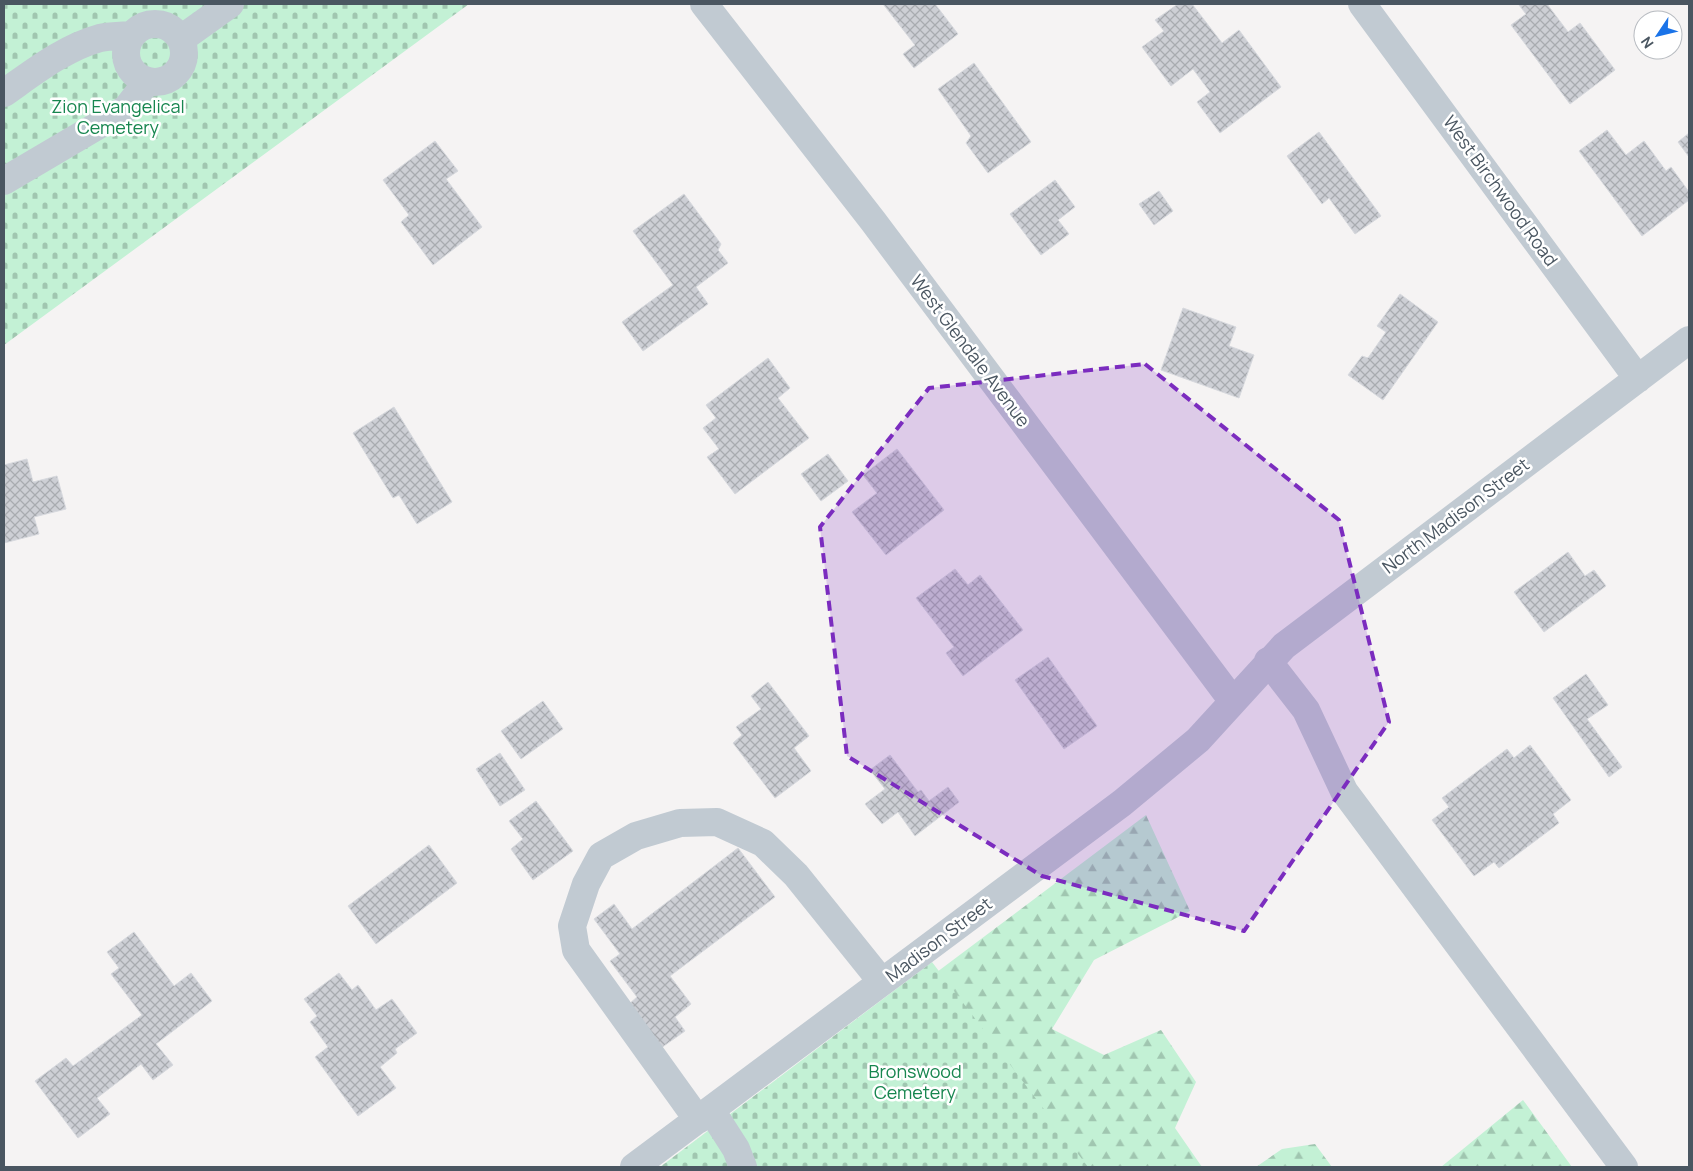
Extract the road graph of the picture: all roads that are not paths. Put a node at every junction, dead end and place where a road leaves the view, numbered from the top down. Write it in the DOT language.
graph roads {
  1 [pos="230,4"];
  2 [pos="704,4"];
  3 [pos="1362,4"];
  4 [pos="131,35"];
  5 [pos="180,39"];
  6 [pos="147,82"];
  7 [pos="4,93"];
  8 [pos="4,181"];
  9 [pos="1689,340"];
  10 [pos="1638,379"];
  11 [pos="1268,661"];
  12 [pos="1232,700"];
  13 [pos="882,982"];
  14 [pos="704,1115"];
  15 [pos="634,1167"];
  16 [pos="743,1167"];
  17 [pos="1624,1167"];
  1 -- 5 [label="street"];
  2 -- 12 [label="street, West Glendale Avenue"];
  3 -- 10 [label="street, West Birchwood Road"];
  4 -- 5 [label="street"];
  4 -- 6 [label="street"];
  4 -- 7 [label="street"];
  5 -- 6 [label="street"];
  6 -- 8 [label="street"];
  9 -- 10 [label="street, North Madison Street"];
  10 -- 11 [label="street, North Madison Street"];
  11 -- 12 [label="street, North Madison Street"];
  11 -- 17 [label="street"];
  12 -- 13 [label="street, Madison Street"];
  13 -- 14 [label="street, Madison Street"];
  13 -- 14 [label="street"];
  14 -- 15 [label="street, Madison Street"];
  14 -- 16 [label="street"];
}
